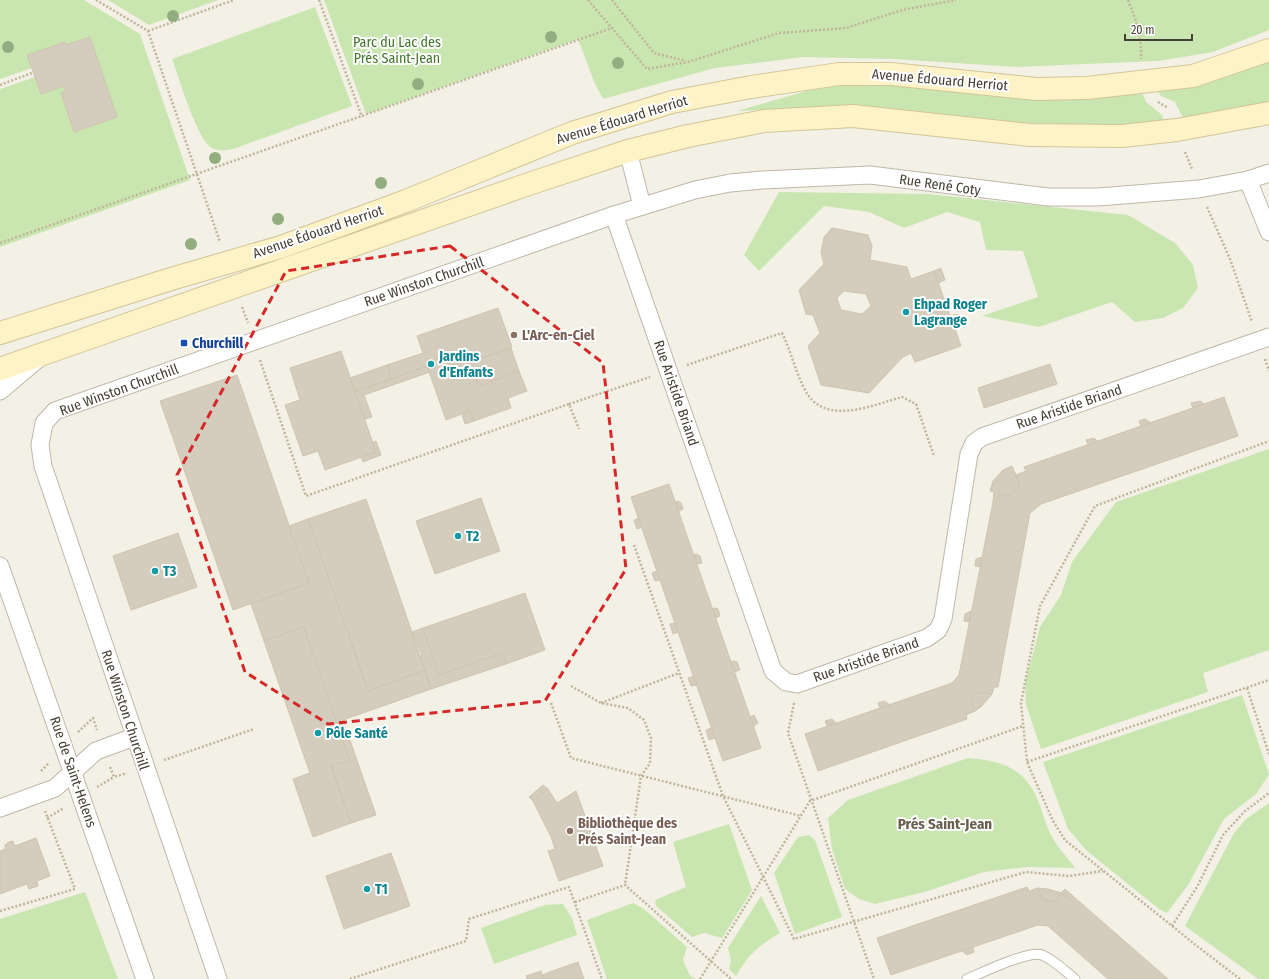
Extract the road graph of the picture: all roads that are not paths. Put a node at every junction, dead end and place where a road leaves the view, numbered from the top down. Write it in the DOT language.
graph roads {
  1 [pos="1269,50"];
  2 [pos="1269,113"];
  3 [pos="628,151"];
  4 [pos="1269,173"];
  5 [pos="1248,180"];
  6 [pos="642,206"];
  7 [pos="614,215"];
  8 [pos="1269,232"];
  9 [pos="0,333"];
  10 [pos="1269,338"];
  11 [pos="45,353"];
  12 [pos="0,369"];
  13 [pos="0,391"];
  14 [pos="0,566"];
  15 [pos="134,737"];
  16 [pos="73,773"];
  17 [pos="0,808"];
  18 [pos="145,979"];
  19 [pos="218,979"];
  20 [pos="967,979"];
  21 [pos="1075,979"];
  1 -- 9 [label="main road, Avenue Édouard Herriot"];
  2 -- 3 [label="main road, Avenue Édouard Herriot"];
  3 -- 6 [label="street"];
  3 -- 11 [label="main road, Avenue Édouard Herriot"];
  4 -- 5 [label="street, Rue René Coty"];
  5 -- 6 [label="street, Rue René Coty"];
  5 -- 8 [label="street"];
  6 -- 7 [label="street, Rue René Coty"];
  7 -- 10 [label="street, Rue Aristide Briand"];
  7 -- 15 [label="street, Rue Winston Churchill"];
  11 -- 12 [label="main road, Avenue Édouard Herriot"];
  11 -- 13 [label="street, Avenue Édouard Herriot"];
  14 -- 16 [label="street, Rue de Saint-Helens"];
  15 -- 16 [label="street"];
  15 -- 19 [label="street, Rue Winston Churchill"];
  16 -- 17 [label="street"];
  16 -- 18 [label="street, Rue de Saint-Helens"];
  20 -- 21 [label="lane"];
}
